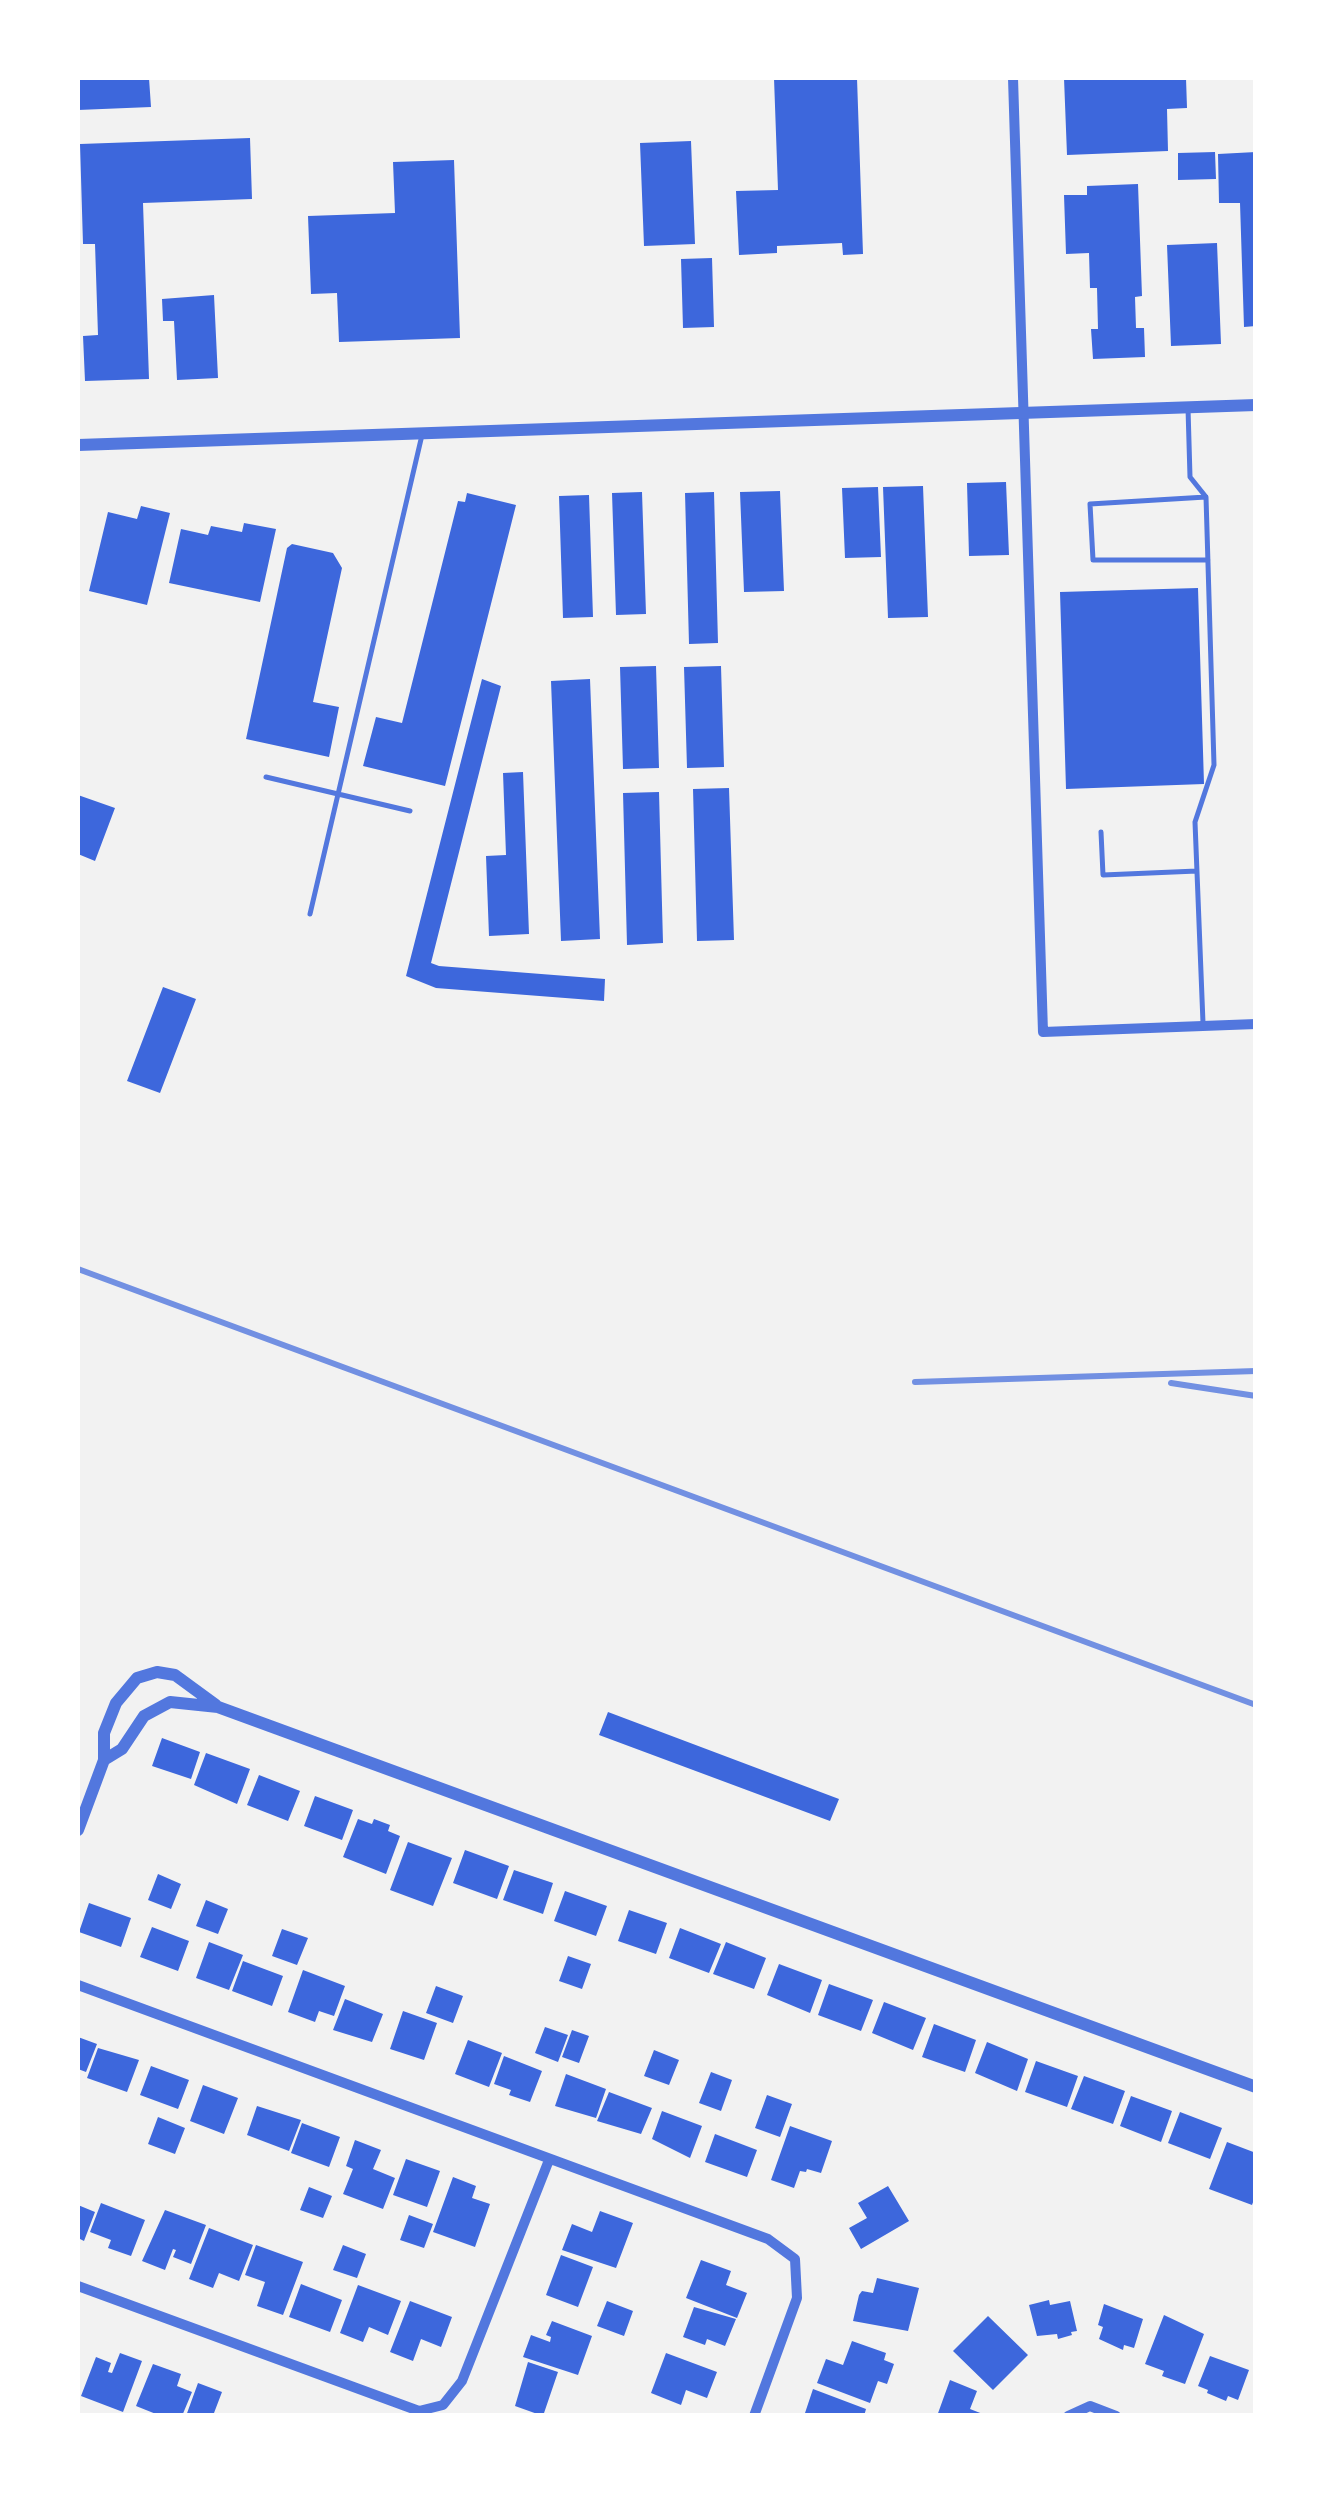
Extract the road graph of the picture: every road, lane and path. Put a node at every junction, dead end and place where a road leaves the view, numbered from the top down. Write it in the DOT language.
graph roads {
  1 [pos="1013,78"];
  2 [pos="1256,405"];
  3 [pos="1188,407"];
  4 [pos="1024,412"];
  5 [pos="422,432"];
  6 [pos="78,445"];
  7 [pos="1206,497"];
  8 [pos="1208,560"];
  9 [pos="266,777"];
  10 [pos="340,793"];
  11 [pos="410,811"];
  12 [pos="1100,832"];
  13 [pos="1197,871"];
  14 [pos="310,914"];
  15 [pos="1256,1024"];
  16 [pos="1204,1026"];
  17 [pos="218,1706"];
  18 [pos="104,1760"];
  19 [pos="78,1830"];
  20 [pos="78,1985"];
  21 [pos="1256,2087"];
  22 [pos="549,2160"];
  23 [pos="78,2286"];
  24 [pos="754,2416"];
  25 [pos="1068,2416"];
  26 [pos="1116,2416"];
  1 -- 4 [label="street"];
  2 -- 3 [label="street"];
  3 -- 4 [label="street"];
  3 -- 7 [label="lane"];
  4 -- 5 [label="street"];
  4 -- 16 [label="street"];
  5 -- 6 [label="street"];
  5 -- 10 [label="lane"];
  7 -- 8 [label="lane"];
  7 -- 8 [label="lane"];
  8 -- 13 [label="lane"];
  9 -- 10 [label="lane"];
  10 -- 11 [label="lane"];
  10 -- 14 [label="lane"];
  12 -- 13 [label="lane"];
  13 -- 16 [label="lane"];
  15 -- 16 [label="street"];
  17 -- 18 [label="street"];
  17 -- 18 [label="street"];
  17 -- 21 [label="street"];
  18 -- 19 [label="street"];
  20 -- 22 [label="street"];
  22 -- 23 [label="street"];
  22 -- 24 [label="street"];
  25 -- 26 [label="street"];
}
